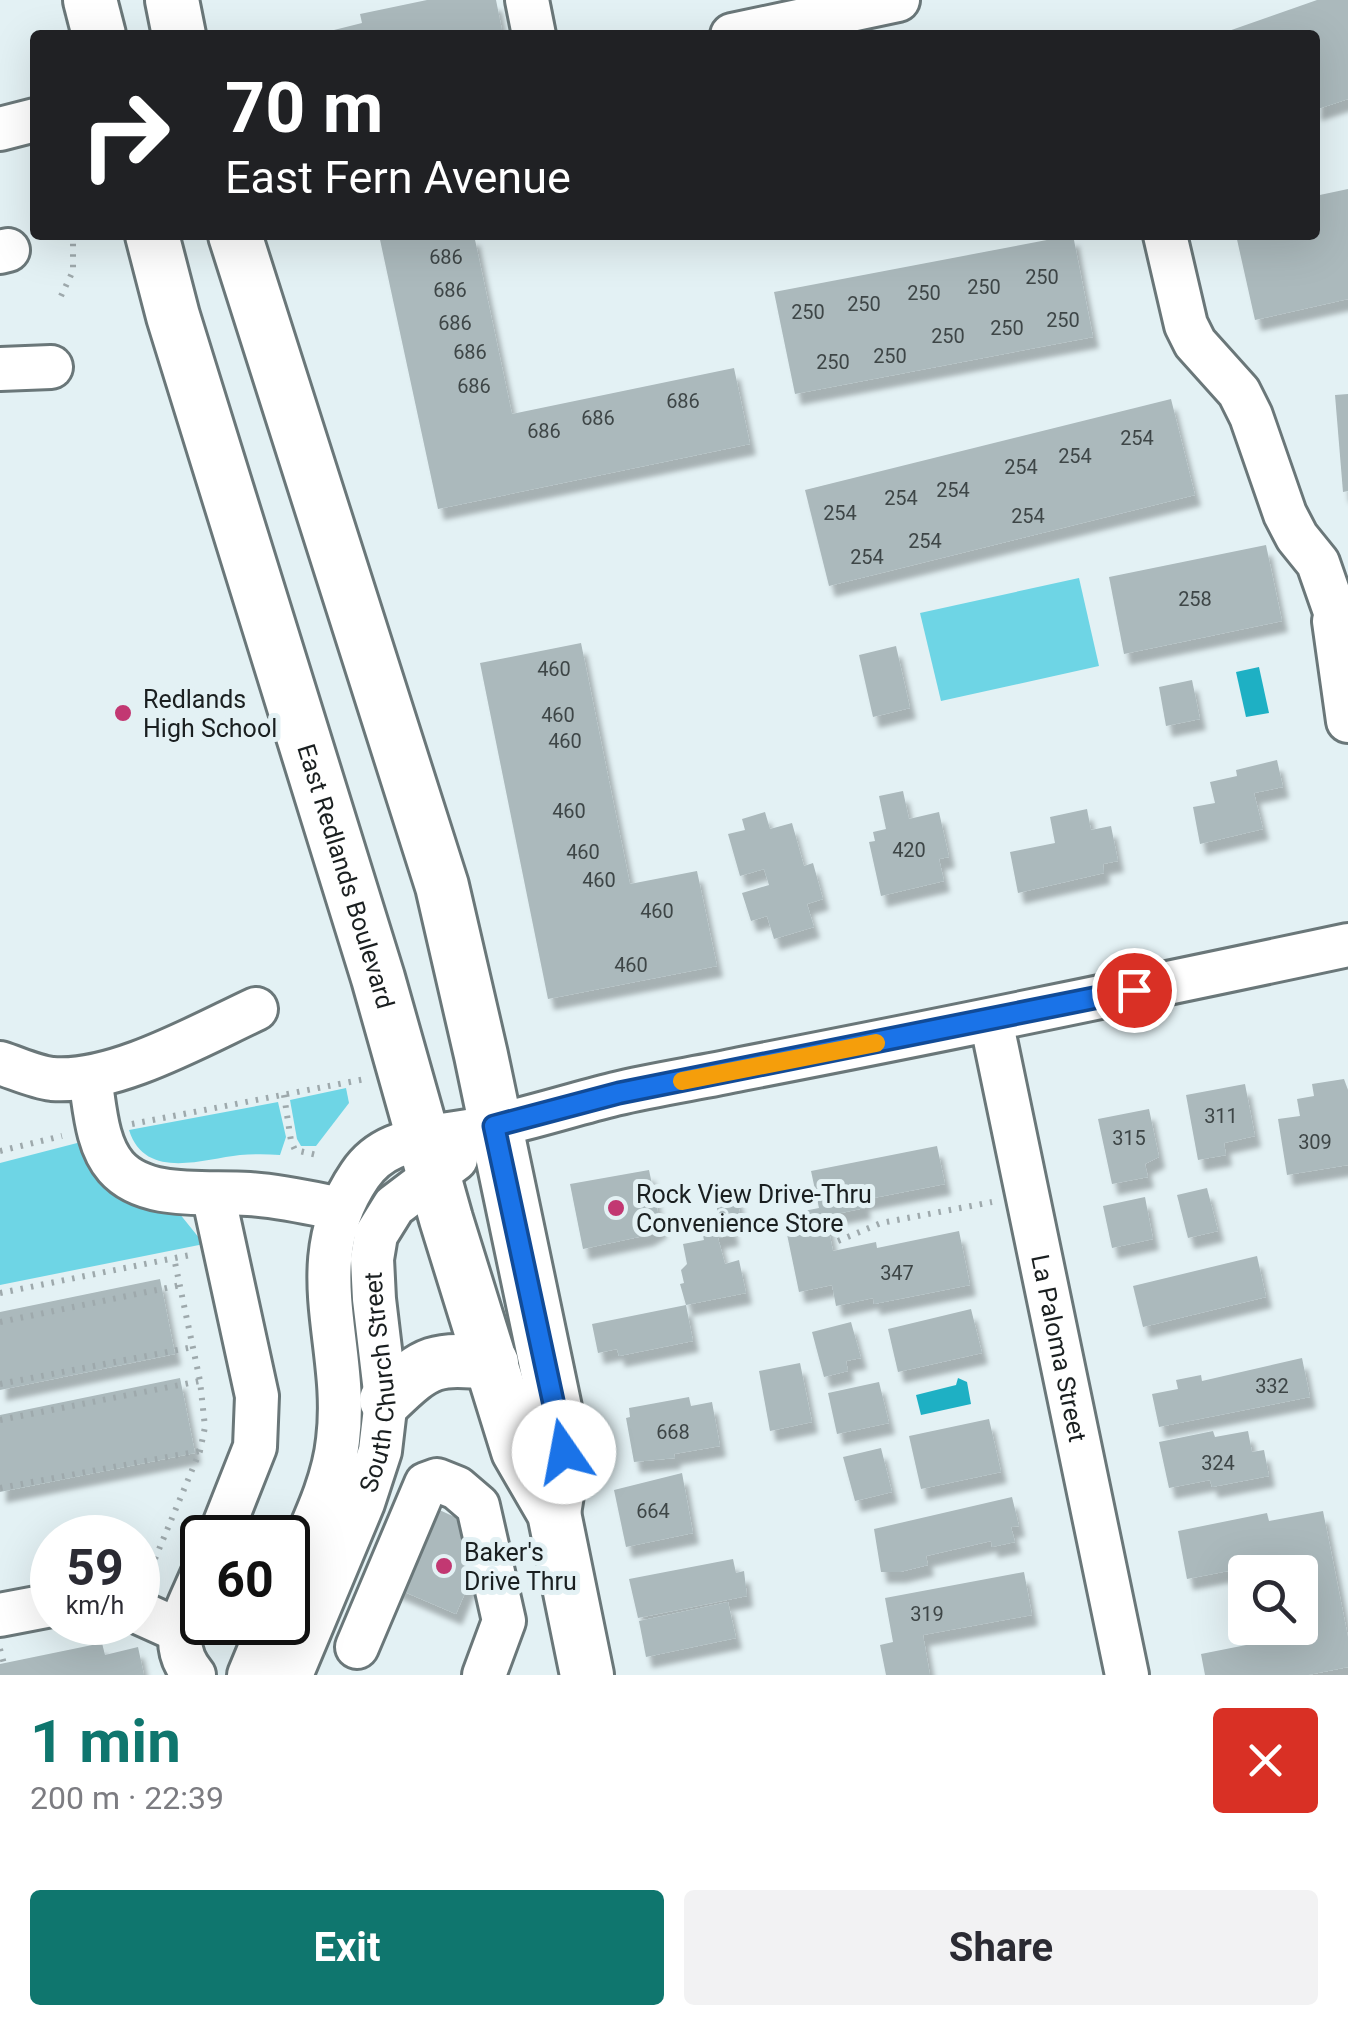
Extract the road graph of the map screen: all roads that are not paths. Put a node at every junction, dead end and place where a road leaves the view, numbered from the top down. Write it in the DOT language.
graph roads {
  1 [pos="90,0"];
  2 [pos="172,0"];
  3 [pos="527,0"];
  4 [pos="898,0"];
  5 [pos="98,30"];
  6 [pos="179,30"];
  7 [pos="533,30"];
  8 [pos="756,30"];
  9 [pos="30,121"];
  10 [pos="0,129"];
  11 [pos="153,240"];
  12 [pos="236,240"];
  13 [pos="1166,240"];
  14 [pos="0,368"];
  15 [pos="51,368"];
  16 [pos="1331,596"];
  17 [pos="1348,649"];
  18 [pos="1348,721"];
  19 [pos="1348,946"];
  20 [pos="256,1009"];
  21 [pos="991,1020"];
  22 [pos="0,1062"];
  23 [pos="90,1078"];
  24 [pos="494,1126"];
  25 [pos="429,1157"];
  26 [pos="213,1194"];
  27 [pos="341,1210"];
  28 [pos="492,1363"];
  29 [pos="386,1400"];
  30 [pos="554,1513"];
  31 [pos="228,1515"];
  32 [pos="310,1528"];
  33 [pos="0,1615"];
  34 [pos="30,1617"];
  35 [pos="160,1623"];
  36 [pos="180,1625"];
  37 [pos="178,1630"];
  38 [pos="261,1645"];
  39 [pos="358,1647"];
  40 [pos="194,1675"];
  41 [pos="249,1675"];
  42 [pos="291,1675"];
  43 [pos="484,1675"];
  44 [pos="588,1675"];
  45 [pos="1128,1675"];
  1 -- 5 [label="main road"];
  2 -- 6 [label="main road"];
  3 -- 7 [label="street"];
  4 -- 8 [label="street"];
  9 -- 10 [label="street"];
  11 -- 25 [label="main road, East Redlands Boulevard"];
  12 -- 24 [label="main road, East Redlands Boulevard"];
  13 -- 16 [label="street"];
  14 -- 15 [label="street"];
  16 -- 17 [label="street"];
  16 -- 18 [label="street"];
  19 -- 21 [label="street"];
  20 -- 23 [label="street"];
  21 -- 24 [label="street"];
  21 -- 45 [label="street, La Paloma Street"];
  22 -- 23 [label="street"];
  23 -- 26 [label="street"];
  24 -- 25 [label="street"];
  24 -- 30 [label="main road, East Redlands Boulevard"];
  25 -- 27 [label="street, South Church Street"];
  25 -- 28 [label="main road, East Redlands Boulevard"];
  25 -- 29 [label="street, South Church Street"];
  26 -- 27 [label="street"];
  26 -- 31 [label="street"];
  27 -- 32 [label="street, South Church Street"];
  28 -- 29 [label="main road"];
  28 -- 30 [label="main road, East Redlands Boulevard"];
  29 -- 42 [label="street, South Church Street"];
  30 -- 44 [label="main road, East Redlands Boulevard"];
  33 -- 34 [label="street"];
  35 -- 37 [label="street"];
  36 -- 37 [label="street"];
  37 -- 40 [label="street"];
  38 -- 41 [label="street"];
  39 -- 43 [label="street"];
}
